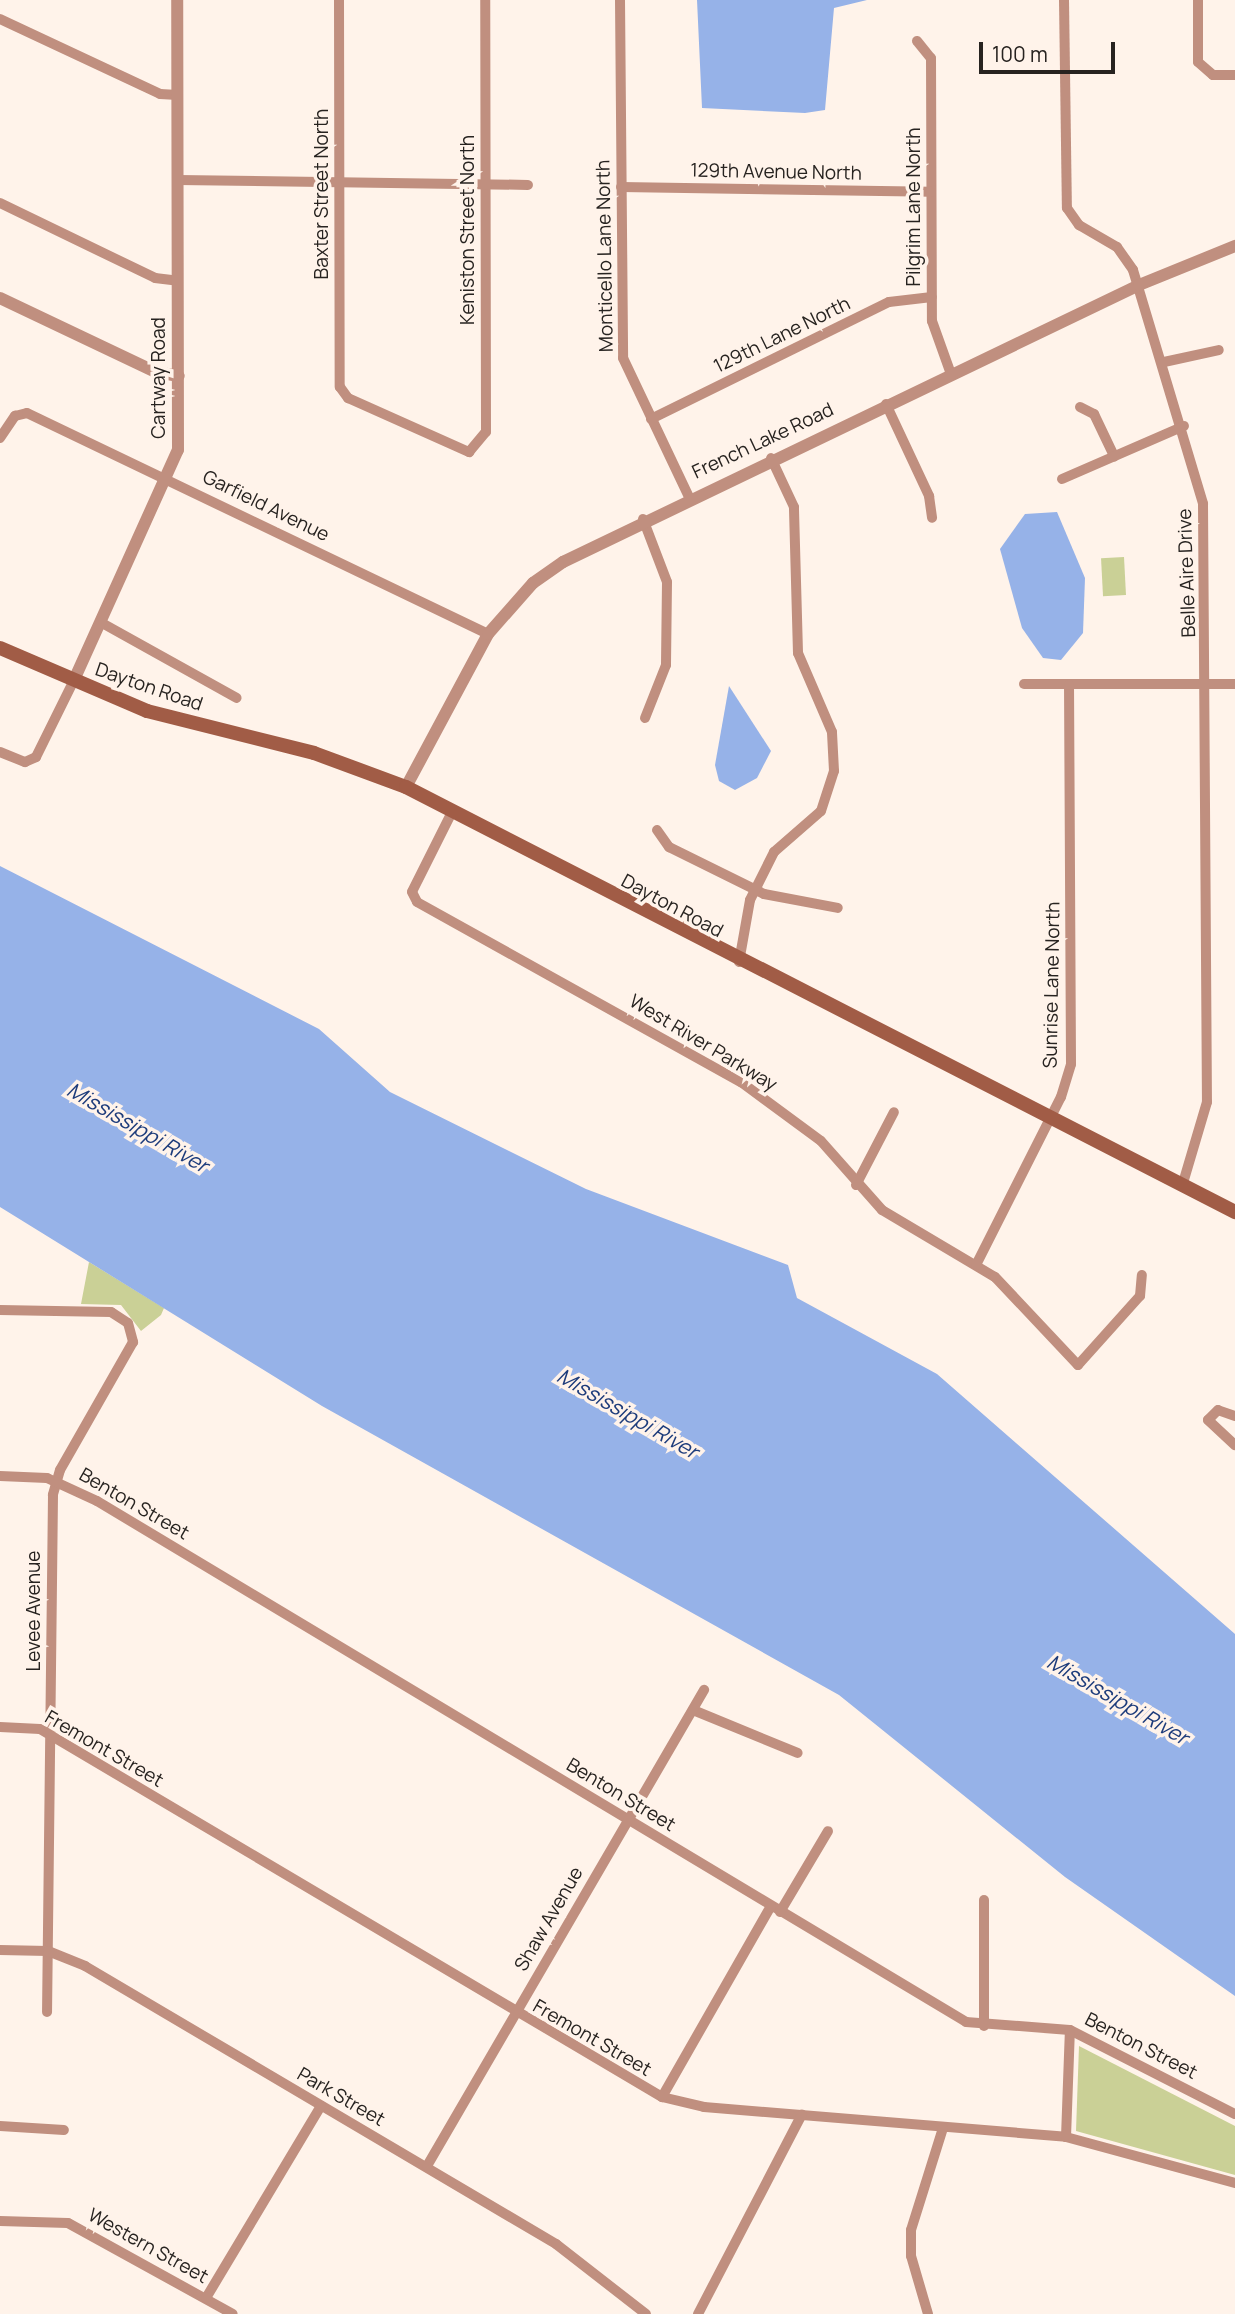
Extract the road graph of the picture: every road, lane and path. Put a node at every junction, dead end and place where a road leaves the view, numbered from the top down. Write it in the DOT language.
graph roads {
  1 [pos="177,0"];
  2 [pos="338,0"];
  3 [pos="485,0"];
  4 [pos="620,0"];
  5 [pos="1064,0"];
  6 [pos="1198,0"];
  7 [pos="0,19"];
  8 [pos="917,41"];
  9 [pos="1235,75"];
  10 [pos="177,95"];
  11 [pos="178,180"];
  12 [pos="339,182"];
  13 [pos="485,184"];
  14 [pos="528,185"];
  15 [pos="621,187"];
  16 [pos="931,192"];
  17 [pos="0,204"];
  18 [pos="1235,246"];
  19 [pos="178,281"];
  20 [pos="1139,285"];
  21 [pos="932,297"];
  22 [pos="0,298"];
  23 [pos="1219,350"];
  24 [pos="1164,362"];
  25 [pos="951,374"];
  26 [pos="178,376"];
  27 [pos="886,404"];
  28 [pos="1080,407"];
  29 [pos="652,419"];
  30 [pos="1184,426"];
  31 [pos="0,438"];
  32 [pos="470,452"];
  33 [pos="1115,456"];
  34 [pos="771,458"];
  35 [pos="169,479"];
  36 [pos="1062,479"];
  37 [pos="689,497"];
  38 [pos="932,518"];
  39 [pos="643,519"];
  40 [pos="102,623"];
  41 [pos="488,634"];
  42 [pos="0,640"];
  43 [pos="0,648"];
  44 [pos="74,680"];
  45 [pos="1024,684"];
  46 [pos="1206,684"];
  47 [pos="1235,684"];
  48 [pos="1069,685"];
  49 [pos="237,698"];
  50 [pos="645,718"];
  51 [pos="0,752"];
  52 [pos="406,788"];
  53 [pos="452,812"];
  54 [pos="657,830"];
  55 [pos="755,890"];
  56 [pos="838,908"];
  57 [pos="739,962"];
  58 [pos="894,1112"];
  59 [pos="1050,1117"];
  60 [pos="1183,1183"];
  61 [pos="856,1185"];
  62 [pos="1235,1212"];
  63 [pos="976,1265"];
  64 [pos="1142,1275"];
  65 [pos="0,1310"];
  66 [pos="1235,1416"];
  67 [pos="1235,1445"];
  68 [pos="0,1476"];
  69 [pos="56,1481"];
  70 [pos="704,1690"];
  71 [pos="693,1710"];
  72 [pos="0,1727"];
  73 [pos="50,1735"];
  74 [pos="798,1753"];
  75 [pos="627,1819"];
  76 [pos="828,1831"];
  77 [pos="984,1900"];
  78 [pos="776,1909"];
  79 [pos="0,1950"];
  80 [pos="48,1951"];
  81 [pos="47,2012"];
  82 [pos="516,2013"];
  83 [pos="984,2026"];
  84 [pos="1070,2030"];
  85 [pos="662,2097"];
  86 [pos="321,2106"];
  87 [pos="802,2114"];
  88 [pos="1235,2114"];
  89 [pos="0,2126"];
  90 [pos="943,2128"];
  91 [pos="64,2130"];
  92 [pos="1066,2137"];
  93 [pos="427,2166"];
  94 [pos="1235,2183"];
  95 [pos="0,2221"];
  96 [pos="206,2298"];
  97 [pos="233,2314"];
  98 [pos="646,2314"];
  99 [pos="698,2314"];
  100 [pos="928,2314"];
  1 -- 10 [label="street, Cartway Road"];
  2 -- 12 [label="street, Baxter Street North"];
  3 -- 13 [label="street, Keniston Street North"];
  4 -- 15 [label="street, Monticello Lane North"];
  5 -- 20 [label="street, Belle Aire Drive"];
  6 -- 9 [label="street"];
  7 -- 10 [label="street"];
  8 -- 16 [label="street, Pilgrim Lane North"];
  10 -- 11 [label="street, Cartway Road"];
  11 -- 12 [label="street"];
  11 -- 19 [label="street, Cartway Road"];
  12 -- 13 [label="street"];
  12 -- 32 [label="street, Baxter Street North"];
  13 -- 14 [label="street"];
  13 -- 32 [label="street, Keniston Street North"];
  15 -- 16 [label="street, 129th Avenue North"];
  15 -- 29 [label="street, Monticello Lane North"];
  16 -- 21 [label="street, Pilgrim Lane North"];
  17 -- 19 [label="street"];
  18 -- 20 [label="street, French Lake Road"];
  19 -- 26 [label="street, Cartway Road"];
  20 -- 24 [label="street, Belle Aire Drive"];
  20 -- 25 [label="street, French Lake Road"];
  21 -- 25 [label="street, Pilgrim Lane North"];
  21 -- 29 [label="street, 129th Lane North"];
  22 -- 26 [label="street"];
  23 -- 24 [label="street"];
  24 -- 30 [label="street, Belle Aire Drive"];
  25 -- 27 [label="street, French Lake Road"];
  26 -- 35 [label="street, Cartway Road"];
  27 -- 34 [label="street, French Lake Road"];
  27 -- 38 [label="street"];
  28 -- 33 [label="street"];
  29 -- 37 [label="street, Monticello Lane North"];
  30 -- 33 [label="street"];
  30 -- 46 [label="street, Belle Aire Drive"];
  31 -- 35 [label="street, Garfield Avenue"];
  33 -- 36 [label="street"];
  34 -- 37 [label="street, French Lake Road"];
  34 -- 55 [label="street"];
  35 -- 40 [label="street, Cartway Road"];
  35 -- 41 [label="street, Garfield Avenue"];
  37 -- 39 [label="street, French Lake Road"];
  39 -- 41 [label="street, French Lake Road"];
  39 -- 50 [label="street"];
  40 -- 44 [label="street, Cartway Road"];
  40 -- 49 [label="street"];
  41 -- 52 [label="street, French Lake Road"];
  42 -- 44 [label="main road, Dayton Road"];
  43 -- 44 [label="main road, Dayton Road"];
  44 -- 51 [label="street, Cartway Road"];
  44 -- 52 [label="main road, Dayton Road"];
  45 -- 48 [label="street"];
  46 -- 47 [label="street"];
  46 -- 48 [label="street"];
  46 -- 60 [label="street, Belle Aire Drive"];
  48 -- 59 [label="street, Sunrise Lane North"];
  52 -- 53 [label="main road, Dayton Road"];
  53 -- 57 [label="main road, Dayton Road"];
  53 -- 61 [label="street, West River Parkway"];
  54 -- 55 [label="street"];
  55 -- 56 [label="street"];
  55 -- 57 [label="street"];
  57 -- 59 [label="main road, Dayton Road"];
  58 -- 61 [label="street"];
  59 -- 60 [label="main road, Dayton Road"];
  59 -- 63 [label="street, Sunrise Lane North"];
  60 -- 62 [label="main road, Dayton Road"];
  61 -- 63 [label="street, West River Parkway"];
  63 -- 64 [label="street, West River Parkway"];
  65 -- 69 [label="street, Levee Avenue"];
  66 -- 67 [label="street"];
  68 -- 69 [label="street, Benton Street"];
  69 -- 73 [label="street, Levee Avenue"];
  69 -- 75 [label="street, Benton Street"];
  70 -- 71 [label="street, Shaw Avenue"];
  71 -- 74 [label="street"];
  71 -- 75 [label="street, Shaw Avenue"];
  72 -- 73 [label="street, Fremont Street"];
  73 -- 80 [label="street, Levee Avenue"];
  73 -- 82 [label="street, Fremont Street"];
  75 -- 78 [label="street, Benton Street"];
  75 -- 82 [label="street, Shaw Avenue"];
  76 -- 78 [label="street"];
  77 -- 83 [label="street"];
  78 -- 83 [label="street, Benton Street"];
  78 -- 85 [label="street"];
  79 -- 80 [label="street, Park Street"];
  80 -- 81 [label="street, Levee Avenue"];
  80 -- 86 [label="street, Park Street"];
  82 -- 85 [label="street, Fremont Street"];
  82 -- 93 [label="street, Shaw Avenue"];
  83 -- 84 [label="street, Benton Street"];
  84 -- 88 [label="street, Benton Street"];
  84 -- 92 [label="street"];
  85 -- 87 [label="street, Fremont Street"];
  86 -- 93 [label="street, Park Street"];
  86 -- 96 [label="street"];
  87 -- 90 [label="street, Fremont Street"];
  87 -- 99 [label="street"];
  89 -- 91 [label="street"];
  90 -- 92 [label="street, Fremont Street"];
  90 -- 100 [label="street"];
  92 -- 94 [label="street, Fremont Street"];
  93 -- 98 [label="street, Park Street"];
  95 -- 96 [label="street, Western Street"];
  96 -- 97 [label="street, Western Street"];
}
